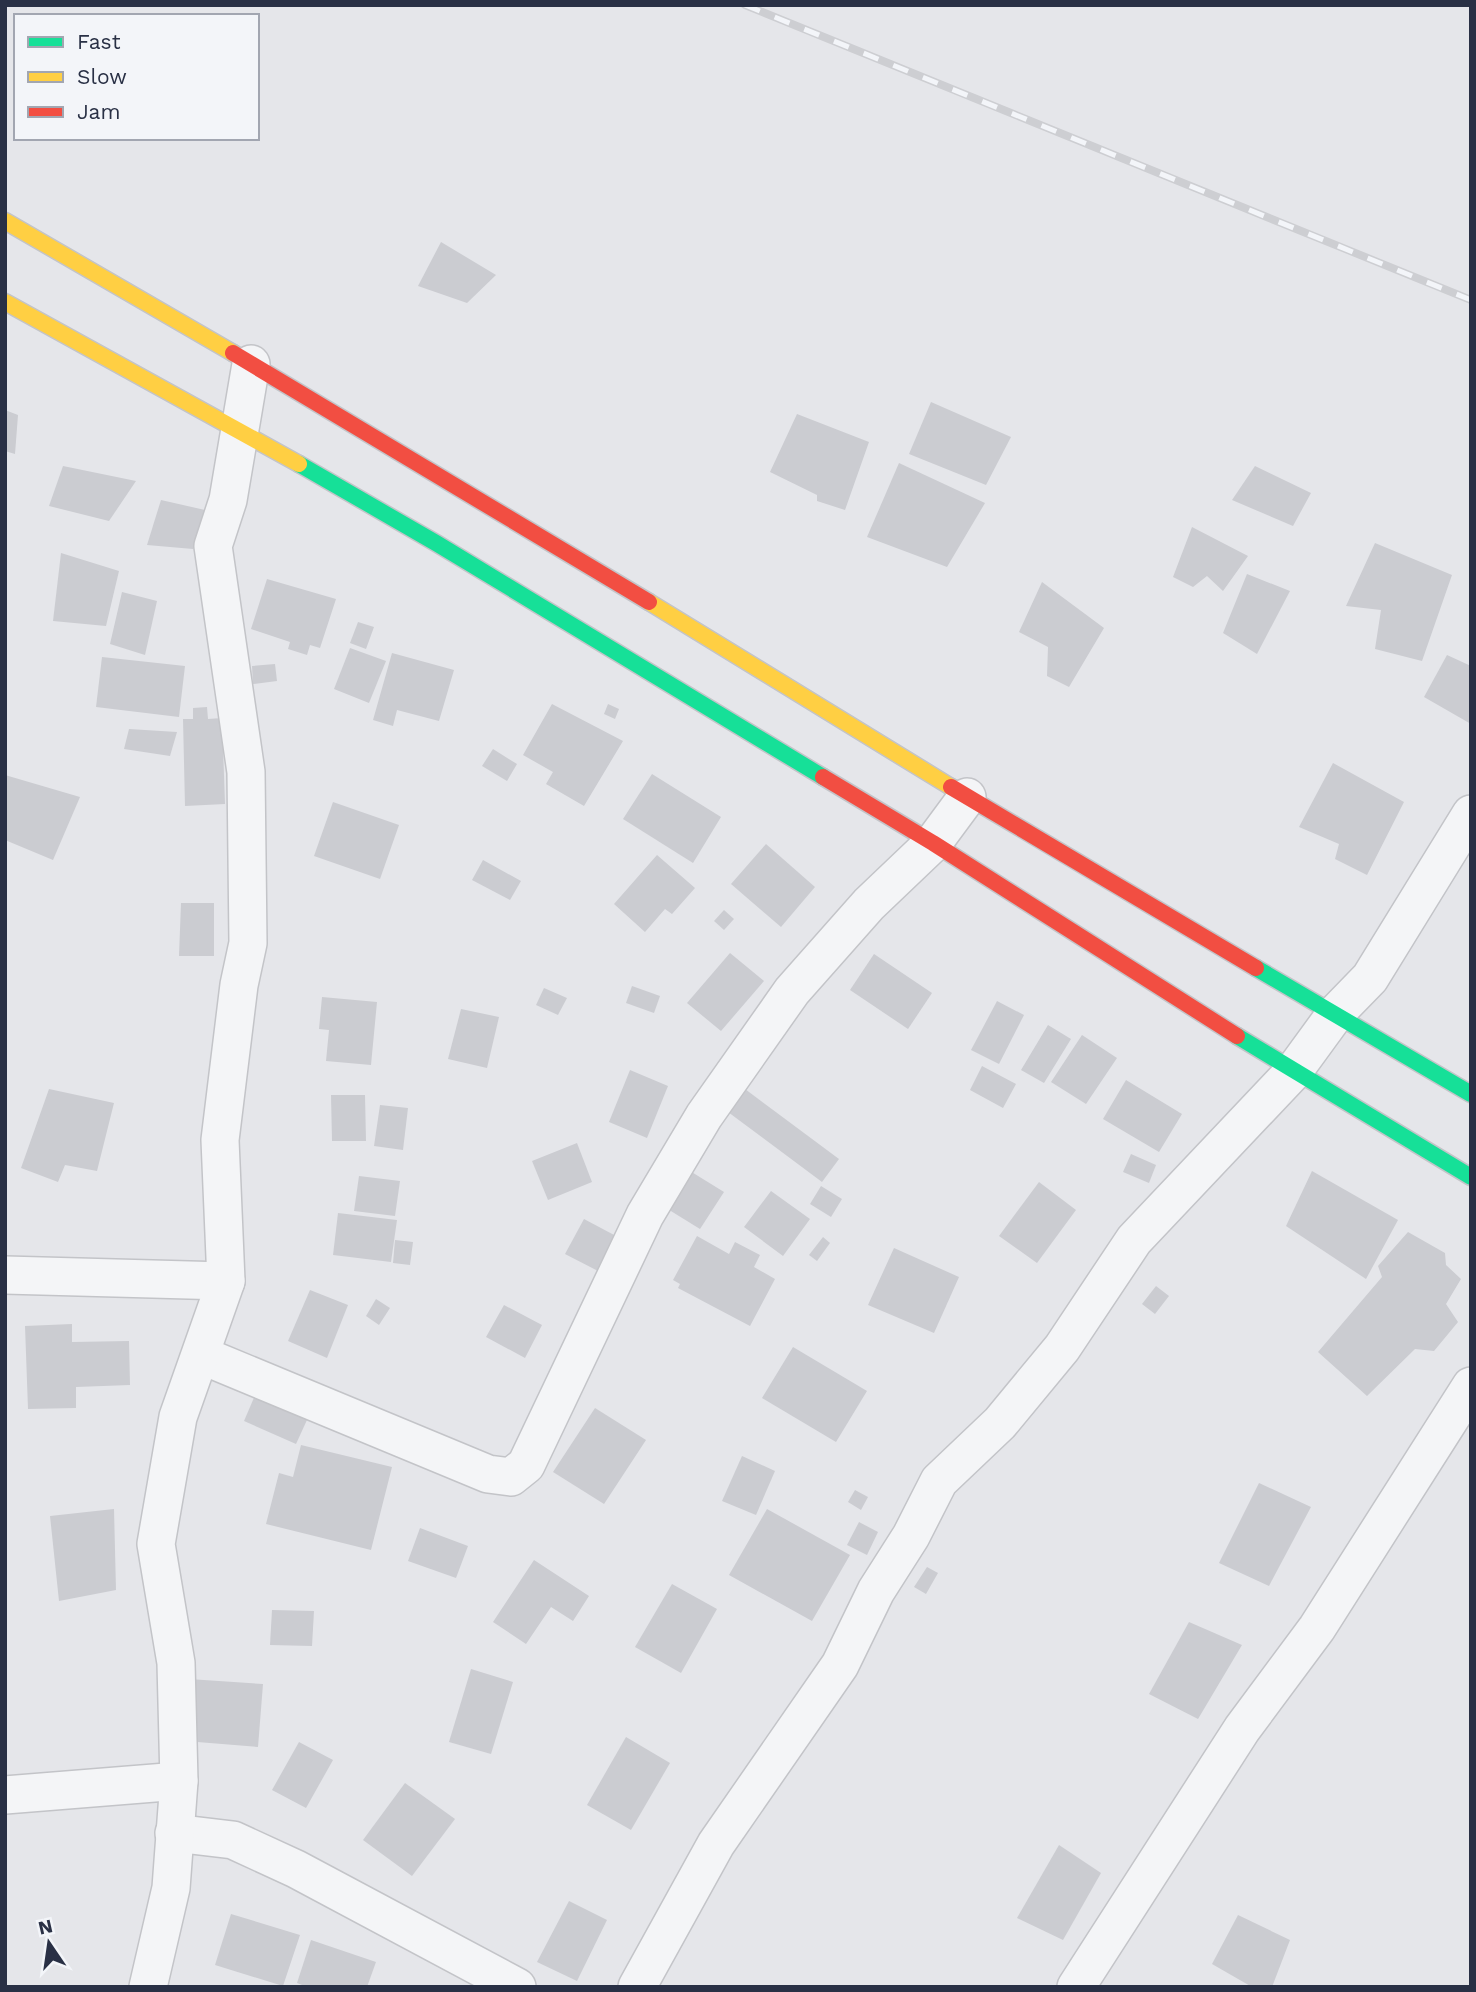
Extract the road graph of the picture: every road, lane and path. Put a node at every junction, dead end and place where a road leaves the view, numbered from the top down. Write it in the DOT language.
graph roads {
  1 [pos="5,221"];
  2 [pos="5,302"];
  3 [pos="251,364"];
  4 [pos="239,429"];
  5 [pos="967,797"];
  6 [pos="1471,814"];
  7 [pos="933,843"];
  8 [pos="1336,1013"];
  9 [pos="1293,1072"];
  10 [pos="1471,1094"];
  11 [pos="1471,1177"];
  12 [pos="5,1275"];
  13 [pos="226,1281"];
  14 [pos="201,1355"];
  15 [pos="1471,1386"];
  16 [pos="178,1781"];
  17 [pos="5,1795"];
  18 [pos="174,1833"];
  19 [pos="148,1987"];
  20 [pos="517,1987"];
  21 [pos="637,1987"];
  22 [pos="1076,1987"];
  1 -- 3 [label="street"];
  2 -- 4 [label="street"];
  3 -- 4 [label="street"];
  3 -- 5 [label="street"];
  4 -- 7 [label="street"];
  4 -- 13 [label="street"];
  5 -- 7 [label="street"];
  5 -- 8 [label="street"];
  6 -- 8 [label="street"];
  7 -- 9 [label="street"];
  7 -- 14 [label="street"];
  8 -- 9 [label="street"];
  8 -- 10 [label="street"];
  9 -- 11 [label="street"];
  9 -- 21 [label="street"];
  12 -- 13 [label="street"];
  13 -- 14 [label="street"];
  14 -- 16 [label="street"];
  15 -- 22 [label="street"];
  16 -- 17 [label="street"];
  16 -- 18 [label="street"];
  18 -- 19 [label="street"];
  18 -- 20 [label="street"];
}
